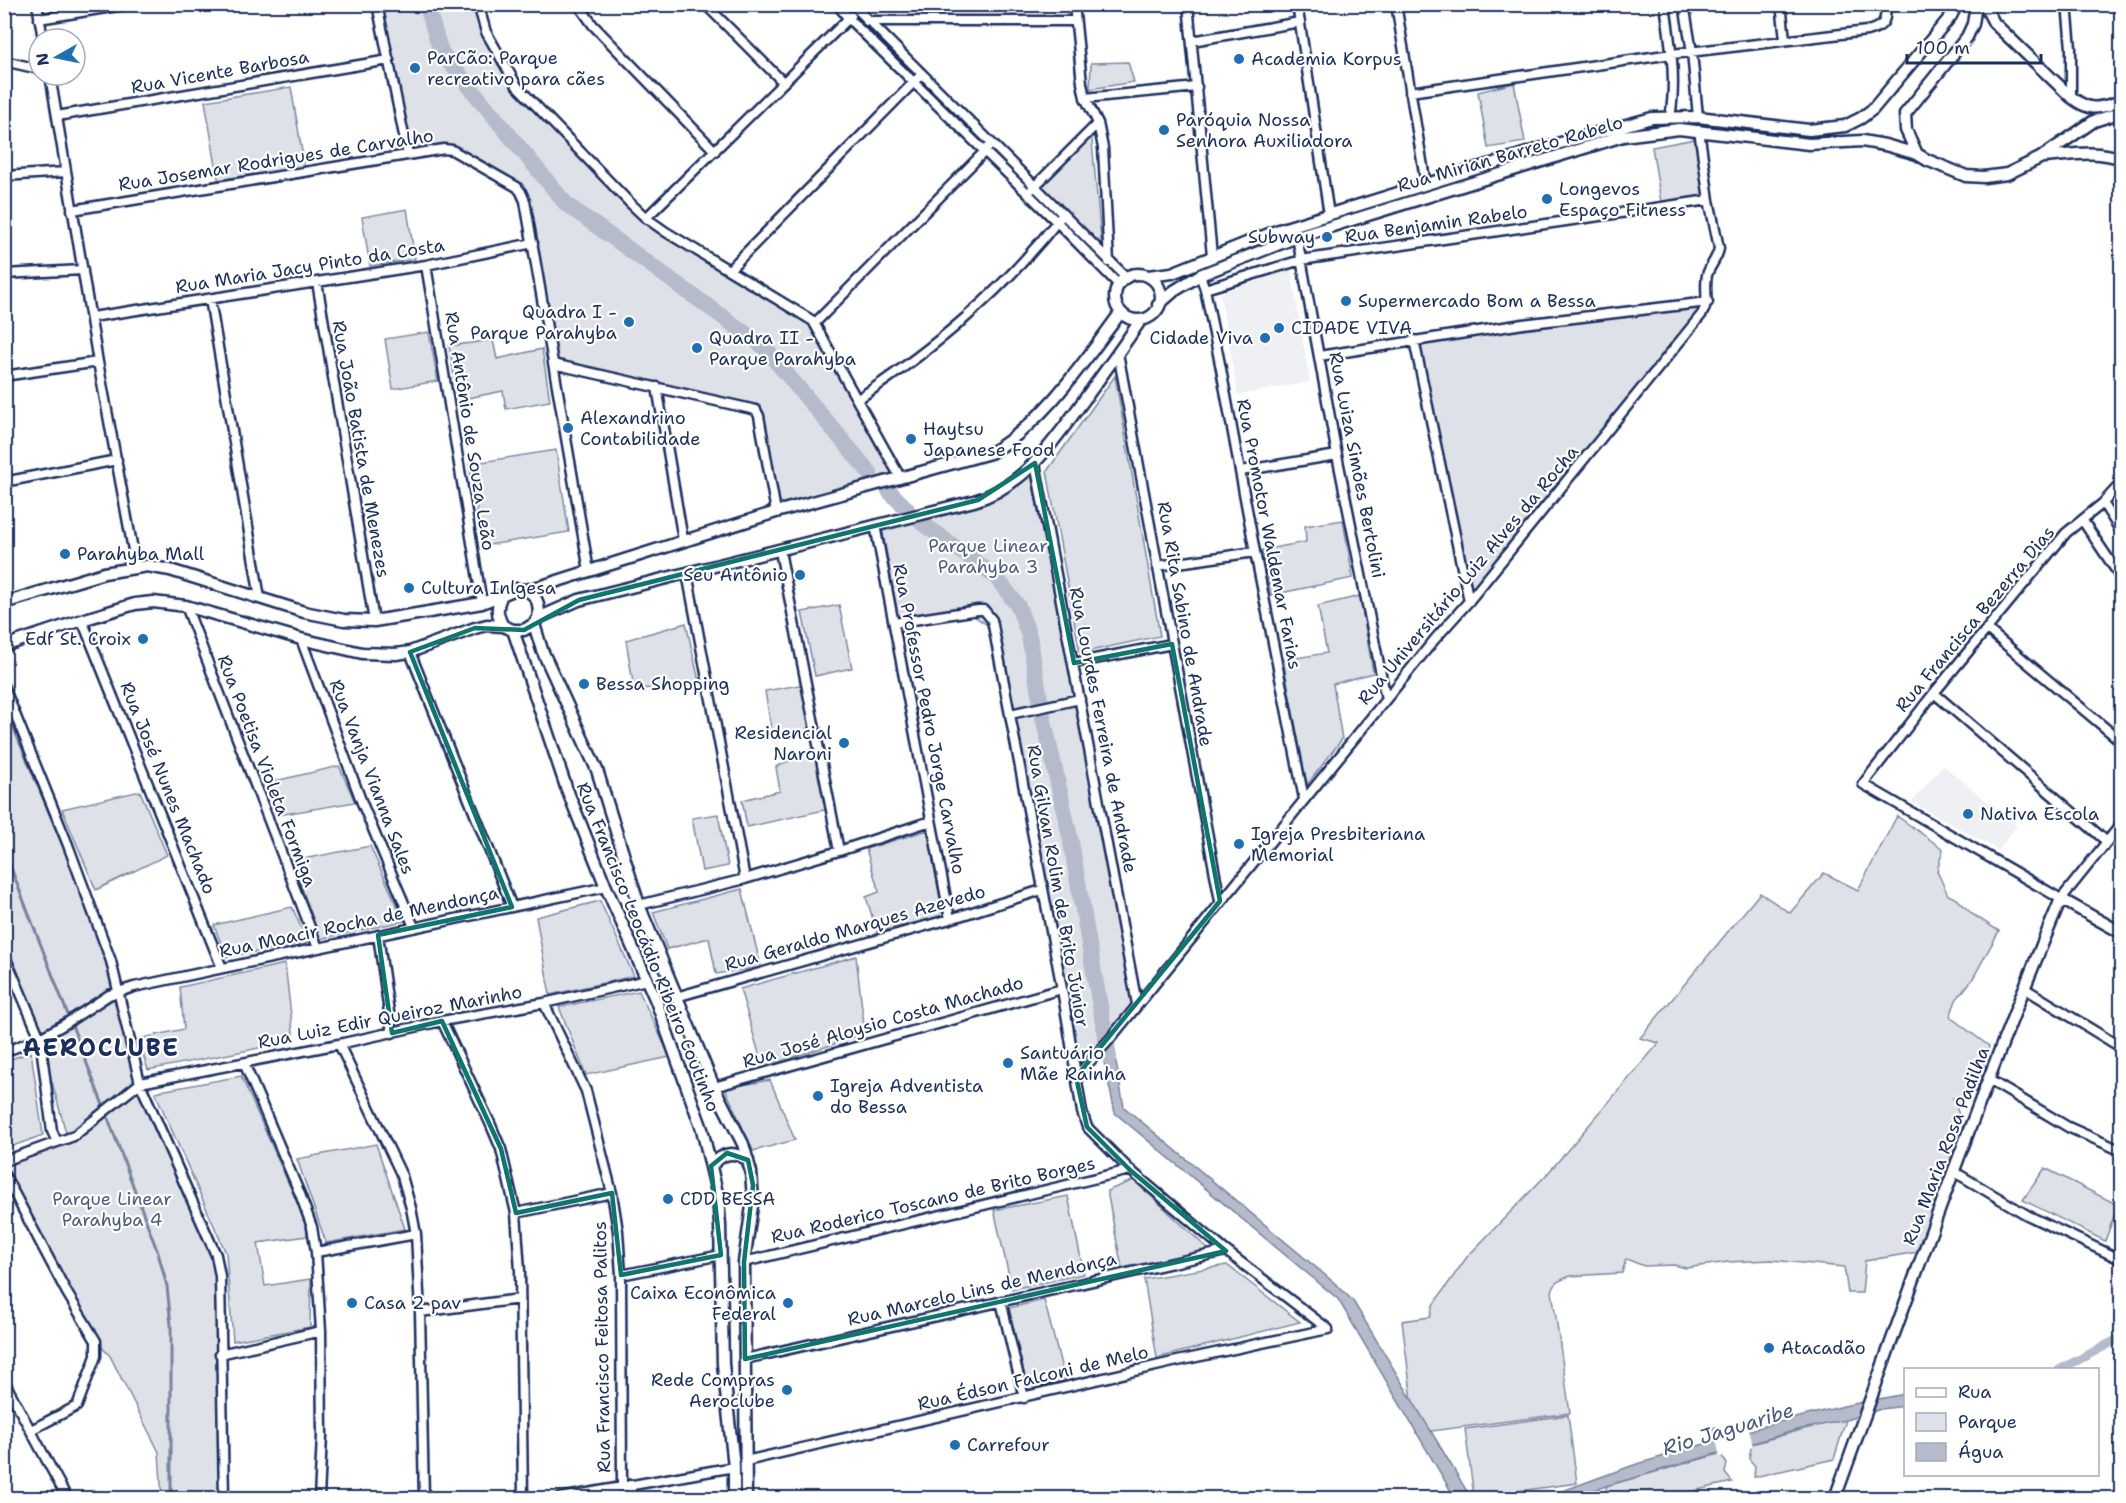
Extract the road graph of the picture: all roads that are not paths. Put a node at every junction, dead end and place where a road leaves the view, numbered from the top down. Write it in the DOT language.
graph roads {
  1 [pos="37,4"];
  2 [pos="130,4"];
  3 [pos="378,4"];
  4 [pos="478,4"];
  5 [pos="578,4"];
  6 [pos="705,4"];
  7 [pos="837,4"];
  8 [pos="1074,4"];
  9 [pos="1188,4"];
  10 [pos="1297,4"];
  11 [pos="1396,4"];
  12 [pos="1665,4"];
  13 [pos="1684,4"];
  14 [pos="1781,4"];
  15 [pos="1885,4"];
  16 [pos="1957,4"];
  17 [pos="1976,4"];
  18 [pos="1984,4"];
  19 [pos="2067,4"];
  20 [pos="854,8"];
  21 [pos="849,19"];
  22 [pos="39,20"];
  23 [pos="867,21"];
  24 [pos="1075,21"];
  25 [pos="1300,22"];
  26 [pos="40,27"];
  27 [pos="1785,39"];
  28 [pos="1192,41"];
  29 [pos="1692,52"];
  30 [pos="1672,54"];
  31 [pos="389,60"];
  32 [pos="4,61"];
  33 [pos="27,66"];
  34 [pos="921,74"];
  35 [pos="914,81"];
  36 [pos="783,82"];
  37 [pos="52,87"];
  38 [pos="1197,87"];
  39 [pos="1410,92"];
  40 [pos="2071,97"];
  41 [pos="1085,98"];
  42 [pos="2121,101"];
  43 [pos="2121,112"];
  44 [pos="57,117"];
  45 [pos="1670,117"];
  46 [pos="1698,117"];
  47 [pos="1098,123"];
  48 [pos="1699,130"];
  49 [pos="992,144"];
  50 [pos="715,151"];
  51 [pos="984,152"];
  52 [pos="1917,154"];
  53 [pos="408,155"];
  54 [pos="2040,158"];
  55 [pos="2121,159"];
  56 [pos="66,172"];
  57 [pos="4,176"];
  58 [pos="1426,185"];
  59 [pos="1035,186"];
  60 [pos="1028,194"];
  61 [pos="1709,200"];
  62 [pos="72,210"];
  63 [pos="1329,215"];
  64 [pos="646,218"];
  65 [pos="1060,218"];
  66 [pos="1297,237"];
  67 [pos="532,243"];
  68 [pos="1212,256"];
  69 [pos="1301,260"];
  70 [pos="1109,262"];
  71 [pos="426,265"];
  72 [pos="83,270"];
  73 [pos="729,270"];
  74 [pos="4,274"];
  75 [pos="1200,275"];
  76 [pos="1148,276"];
  77 [pos="1123,281"];
  78 [pos="317,282"];
  79 [pos="1205,289"];
  80 [pos="210,299"];
  81 [pos="1708,302"];
  82 [pos="1158,305"];
  83 [pos="1121,312"];
  84 [pos="92,317"];
  85 [pos="1140,321"];
  86 [pos="815,323"];
  87 [pos="1414,340"];
  88 [pos="1119,353"];
  89 [pos="1319,356"];
  90 [pos="98,362"];
  91 [pos="553,364"];
  92 [pos="4,376"];
  93 [pos="657,387"];
  94 [pos="858,399"];
  95 [pos="1337,455"];
  96 [pos="117,460"];
  97 [pos="1035,464"];
  98 [pos="1241,471"];
  99 [pos="900,477"];
  100 [pos="4,482"];
  101 [pos="2121,482"];
  102 [pos="2103,503"];
  103 [pos="776,512"];
  104 [pos="2083,521"];
  105 [pos="875,525"];
  106 [pos="2121,532"];
  107 [pos="683,540"];
  108 [pos="780,551"];
  109 [pos="1255,552"];
  110 [pos="136,566"];
  111 [pos="1157,566"];
  112 [pos="589,571"];
  113 [pos="687,573"];
  114 [pos="2121,579"];
  115 [pos="526,590"];
  116 [pos="501,597"];
  117 [pos="260,598"];
  118 [pos="1469,601"];
  119 [pos="4,603"];
  120 [pos="482,603"];
  121 [pos="186,606"];
  122 [pos="82,620"];
  123 [pos="374,621"];
  124 [pos="536,621"];
  125 [pos="894,623"];
  126 [pos="508,628"];
  127 [pos="1987,629"];
  128 [pos="301,639"];
  129 [pos="1172,644"];
  130 [pos="4,646"];
  131 [pos="410,652"];
  132 [pos="1074,663"];
  133 [pos="4,687"];
  134 [pos="1934,693"];
  135 [pos="1080,699"];
  136 [pos="1386,699"];
  137 [pos="1010,714"];
  138 [pos="2121,742"];
  139 [pos="1304,799"];
  140 [pos="931,821"];
  141 [pos="2121,823"];
  142 [pos="2106,841"];
  143 [pos="839,851"];
  144 [pos="745,879"];
  145 [pos="606,887"];
  146 [pos="1042,890"];
  147 [pos="2061,899"];
  148 [pos="1220,901"];
  149 [pos="639,905"];
  150 [pos="512,907"];
  151 [pos="950,919"];
  152 [pos="414,927"];
  153 [pos="2121,933"];
  154 [pos="378,935"];
  155 [pos="318,948"];
  156 [pos="4,954"];
  157 [pos="222,968"];
  158 [pos="647,980"];
  159 [pos="2024,988"];
  160 [pos="1062,989"];
  161 [pos="119,991"];
  162 [pos="676,997"];
  163 [pos="544,1002"];
  164 [pos="1137,1004"];
  165 [pos="442,1021"];
  166 [pos="392,1033"];
  167 [pos="39,1038"];
  168 [pos="339,1044"];
  169 [pos="2121,1048"];
  170 [pos="4,1052"];
  171 [pos="243,1063"];
  172 [pos="1076,1077"];
  173 [pos="1989,1080"];
  174 [pos="140,1083"];
  175 [pos="714,1087"];
  176 [pos="57,1142"];
  177 [pos="2121,1151"];
  178 [pos="748,1160"];
  179 [pos="4,1161"];
  180 [pos="711,1166"];
  181 [pos="1130,1170"];
  182 [pos="1953,1171"];
  183 [pos="4,1174"];
  184 [pos="612,1193"];
  185 [pos="516,1212"];
  186 [pos="416,1234"];
  187 [pos="316,1251"];
  188 [pos="1226,1251"];
  189 [pos="721,1255"];
  190 [pos="2121,1260"];
  191 [pos="744,1262"];
  192 [pos="621,1275"];
  193 [pos="520,1299"];
  194 [pos="1001,1301"];
  195 [pos="420,1312"];
  196 [pos="1328,1329"];
  197 [pos="321,1331"];
  198 [pos="220,1354"];
  199 [pos="745,1359"];
  200 [pos="4,1381"];
  201 [pos="1024,1398"];
  202 [pos="31,1430"];
  203 [pos="746,1461"];
  204 [pos="734,1467"];
  205 [pos="631,1489"];
  206 [pos="588,1496"];
  207 [pos="67,1498"];
  208 [pos="224,1498"];
  209 [pos="319,1498"];
  210 [pos="424,1498"];
  211 [pos="523,1498"];
  212 [pos="560,1498"];
  213 [pos="734,1498"];
  214 [pos="746,1498"];
  215 [pos="1835,1498"];
  1 -- 22 [label="street"];
  2 -- 22 [label="street"];
  3 -- 31 [label="street"];
  4 -- 64 [label="street"];
  5 -- 50 [label="street"];
  6 -- 36 [label="street"];
  7 -- 21 [label="street"];
  8 -- 24 [label="street"];
  9 -- 28 [label="street"];
  10 -- 25 [label="street"];
  11 -- 39 [label="street"];
  12 -- 30 [label="street"];
  13 -- 29 [label="street"];
  14 -- 27 [label="street"];
  15 -- 27 [label="street"];
  16 -- 46 [label="main road, Rua Mirian Barreto Rabelo"];
  17 -- 52 [label="main road"];
  18 -- 40 [label="main road"];
  19 -- 40 [label="street"];
  20 -- 21 [label="street"];
  20 -- 23 [label="street"];
  21 -- 35 [label="street"];
  21 -- 36 [label="street"];
  22 -- 26 [label="street"];
  23 -- 24 [label="street"];
  23 -- 34 [label="street"];
  24 -- 41 [label="street"];
  25 -- 28 [label="street"];
  25 -- 63 [label="street"];
  27 -- 29 [label="street"];
  28 -- 38 [label="street"];
  29 -- 30 [label="street"];
  29 -- 46 [label="street"];
  30 -- 39 [label="street"];
  30 -- 45 [label="street"];
  31 -- 44 [label="street, Rua Vicente Barbosa"];
  31 -- 53 [label="street"];
  32 -- 33 [label="street"];
  34 -- 35 [label="street"];
  34 -- 49 [label="street"];
  35 -- 51 [label="street"];
  35 -- 73 [label="street"];
  36 -- 50 [label="street"];
  37 -- 44 [label="street"];
  38 -- 41 [label="street"];
  38 -- 68 [label="street"];
  39 -- 58 [label="street"];
  40 -- 42 [label="main road"];
  41 -- 47 [label="street"];
  43 -- 54 [label="main road, Rua Mirian Barreto Rabelo"];
  44 -- 56 [label="street"];
  45 -- 46 [label="main road, Rua Mirian Barreto Rabelo"];
  45 -- 58 [label="main road, Rua Mirian Barreto Rabelo"];
  47 -- 59 [label="street"];
  47 -- 70 [label="street"];
  48 -- 52 [label="main road, Rua Mirian Barreto Rabelo"];
  48 -- 61 [label="street"];
  48 -- 66 [label="main road, Rua Mirian Barreto Rabelo"];
  49 -- 51 [label="street"];
  49 -- 59 [label="street"];
  50 -- 64 [label="street"];
  51 -- 60 [label="street"];
  51 -- 86 [label="street"];
  52 -- 54 [label="main road, Rua Mirian Barreto Rabelo"];
  53 -- 62 [label="street, Rua Josemar Rodrigues de Carvalho"];
  53 -- 67 [label="street, Rua Josemar Rodrigues de Carvalho"];
  54 -- 55 [label="main road"];
  56 -- 57 [label="street"];
  56 -- 62 [label="street"];
  58 -- 63 [label="main road, Rua Mirian Barreto Rabelo"];
  59 -- 60 [label="street"];
  59 -- 65 [label="street"];
  60 -- 65 [label="street"];
  61 -- 69 [label="street, Rua Benjamin Rabelo"];
  61 -- 81 [label="street"];
  62 -- 72 [label="street"];
  63 -- 68 [label="main road, Rua Mirian Barreto Rabelo"];
  64 -- 73 [label="street"];
  65 -- 70 [label="street"];
  65 -- 77 [label="street"];
  65 -- 94 [label="street"];
  66 -- 69 [label="street, Rua Luiza Simões Bertolini"];
  66 -- 75 [label="main road, Rua Mirian Barreto Rabelo"];
  67 -- 71 [label="street, Rua Maria Jacy Pinto da Costa"];
  67 -- 91 [label="street, Rua Josemar Rodrigues de Carvalho"];
  68 -- 76 [label="main road, Rua Mirian Barreto Rabelo"];
  69 -- 79 [label="street, Rua Benjamin Rabelo"];
  69 -- 89 [label="street, Rua Luiza Simões Bertolini"];
  70 -- 77 [label="street"];
  71 -- 78 [label="street, Rua Maria Jacy Pinto da Costa"];
  71 -- 120 [label="street, Rua Antônio de Souza Leão"];
  72 -- 74 [label="street"];
  72 -- 84 [label="street"];
  73 -- 86 [label="street"];
  75 -- 79 [label="street, Rua Promotor Waldemar Farias"];
  75 -- 82 [label="main road, Rua Mirian Barreto Rabelo"];
  76 -- 77 [label="main road"];
  76 -- 82 [label="main road"];
  77 -- 83 [label="main road"];
  78 -- 80 [label="street, Rua Maria Jacy Pinto da Costa"];
  78 -- 123 [label="street, Rua João Batista de Menezes"];
  79 -- 98 [label="street, Rua Promotor Waldemar Farias"];
  80 -- 84 [label="street, Rua Maria Jacy Pinto da Costa"];
  80 -- 117 [label="street"];
  81 -- 87 [label="street"];
  81 -- 118 [label="street, Rua Universitário Luiz Alves da Rocha"];
  82 -- 85 [label="main road"];
  83 -- 85 [label="main road"];
  83 -- 99 [label="main road"];
  84 -- 90 [label="street"];
  85 -- 88 [label="main road"];
  86 -- 94 [label="street"];
  87 -- 89 [label="street"];
  87 -- 118 [label="street"];
  88 -- 97 [label="main road"];
  88 -- 111 [label="street, Rua Rita Sabino de Andrade"];
  89 -- 95 [label="street, Rua Luiza Simões Bertolini"];
  90 -- 92 [label="street"];
  90 -- 96 [label="street"];
  91 -- 93 [label="street"];
  91 -- 112 [label="street, Rua Josemar Rodrigues de Carvalho"];
  93 -- 103 [label="street"];
  93 -- 107 [label="street"];
  94 -- 99 [label="street"];
  95 -- 98 [label="street"];
  95 -- 136 [label="street, Rua Luiza Simões Bertolini"];
  96 -- 100 [label="street"];
  96 -- 110 [label="street"];
  97 -- 105 [label="main road"];
  97 -- 132 [label="street, Rua Lourdes Ferreira de Andrade"];
  98 -- 109 [label="street, Rua Promotor Waldemar Farias"];
  99 -- 103 [label="main road"];
  101 -- 102 [label="street, Rua Francisca Bezerra Dias"];
  102 -- 104 [label="street, Rua Francisca Bezerra Dias"];
  102 -- 106 [label="street"];
  103 -- 107 [label="main road"];
  104 -- 114 [label="street"];
  104 -- 127 [label="street, Rua Francisca Bezerra Dias"];
  105 -- 108 [label="main road"];
  105 -- 125 [label="street, Rua Professor Pedro Jorge Carvalho"];
  107 -- 112 [label="main road"];
  108 -- 113 [label="main road"];
  108 -- 143 [label="street"];
  109 -- 111 [label="street"];
  109 -- 139 [label="street, Rua Promotor Waldemar Farias"];
  110 -- 117 [label="main road"];
  110 -- 119 [label="main road"];
  111 -- 129 [label="street, Rua Rita Sabino de Andrade"];
  112 -- 115 [label="main road"];
  113 -- 124 [label="main road"];
  113 -- 144 [label="street"];
  115 -- 116 [label="main road"];
  115 -- 124 [label="main road"];
  116 -- 120 [label="main road"];
  116 -- 126 [label="main road"];
  117 -- 123 [label="main road"];
  118 -- 136 [label="street, Rua Universitário Luiz Alves da Rocha"];
  120 -- 123 [label="main road"];
  121 -- 122 [label="main road"];
  121 -- 128 [label="main road"];
  121 -- 155 [label="street, Rua Poetisa Violeta Formiga"];
  122 -- 130 [label="main road"];
  122 -- 157 [label="street, Rua José Nunes Machado"];
  124 -- 126 [label="main road"];
  124 -- 149 [label="main road, Rua Francisco Leocádio Ribeiro Coutinho"];
  125 -- 137 [label="street, Rua Gilvan Rolim de Brito Júnior"];
  125 -- 140 [label="street, Rua Professor Pedro Jorge Carvalho"];
  126 -- 131 [label="main road"];
  126 -- 145 [label="main road, Rua Francisco Leocádio Ribeiro Coutinho"];
  127 -- 134 [label="street, Rua Francisca Bezerra Dias"];
  127 -- 138 [label="street"];
  128 -- 131 [label="main road"];
  128 -- 152 [label="street, Rua Vanja Vianna Sales"];
  129 -- 132 [label="street"];
  129 -- 148 [label="street, Rua Rita Sabino de Andrade"];
  131 -- 150 [label="street"];
  132 -- 135 [label="street, Rua Lourdes Ferreira de Andrade"];
  133 -- 161 [label="street"];
  134 -- 142 [label="street"];
  134 -- 147 [label="street, Rua Francisca Bezerra Dias"];
  135 -- 137 [label="street"];
  135 -- 164 [label="street, Rua Lourdes Ferreira de Andrade"];
  136 -- 139 [label="street, Rua Universitário Luiz Alves da Rocha"];
  137 -- 146 [label="street, Rua Gilvan Rolim de Brito Júnior"];
  139 -- 148 [label="street, Rua Universitário Luiz Alves da Rocha"];
  140 -- 143 [label="street"];
  140 -- 151 [label="street, Rua Professor Pedro Jorge Carvalho"];
  141 -- 142 [label="street, Rua Maria Rosa Padilha"];
  142 -- 147 [label="street, Rua Maria Rosa Padilha"];
  143 -- 144 [label="street"];
  144 -- 149 [label="street"];
  145 -- 150 [label="street, Rua Moacir Rocha de Mendonça"];
  145 -- 158 [label="main road, Rua Francisco Leocádio Ribeiro Coutinho"];
  146 -- 151 [label="street, Rua Geraldo Marques Azevedo"];
  146 -- 160 [label="street, Rua Gilvan Rolim de Brito Júnior"];
  147 -- 153 [label="main road"];
  147 -- 159 [label="main road, Rua Maria Rosa Padilha"];
  148 -- 164 [label="street, Rua Universitário Luiz Alves da Rocha"];
  149 -- 162 [label="main road, Rua Francisco Leocádio Ribeiro Coutinho"];
  150 -- 152 [label="street, Rua Moacir Rocha de Mendonça"];
  151 -- 162 [label="street, Rua Geraldo Marques Azevedo"];
  152 -- 154 [label="street, Rua Moacir Rocha de Mendonça"];
  154 -- 155 [label="street, Rua Moacir Rocha de Mendonça"];
  154 -- 166 [label="street"];
  155 -- 157 [label="street, Rua Moacir Rocha de Mendonça"];
  156 -- 167 [label="street"];
  157 -- 161 [label="street, Rua Moacir Rocha de Mendonça"];
  158 -- 163 [label="street, Rua Luiz Edir Queiroz Marinho"];
  158 -- 180 [label="main road, Rua Francisco Leocádio Ribeiro Coutinho"];
  159 -- 169 [label="street"];
  159 -- 173 [label="main road, Rua Maria Rosa Padilha"];
  160 -- 172 [label="street, Rua Gilvan Rolim de Brito Júnior"];
  160 -- 175 [label="street, Rua José Aloysio Costa Machado"];
  161 -- 167 [label="street, Rua Moacir Rocha de Mendonça"];
  161 -- 174 [label="street"];
  162 -- 175 [label="main road, Rua Francisco Leocádio Ribeiro Coutinho"];
  163 -- 165 [label="street, Rua Luiz Edir Queiroz Marinho"];
  163 -- 184 [label="street, Rua Francisco Feitosa Palitos"];
  164 -- 172 [label="street, Rua Universitário Luiz Alves da Rocha"];
  165 -- 166 [label="street, Rua Luiz Edir Queiroz Marinho"];
  165 -- 185 [label="street"];
  166 -- 168 [label="street, Rua Luiz Edir Queiroz Marinho"];
  167 -- 170 [label="street, Rua Moacir Rocha de Mendonça"];
  167 -- 176 [label="street"];
  168 -- 171 [label="street, Rua Luiz Edir Queiroz Marinho"];
  168 -- 186 [label="street"];
  171 -- 174 [label="street, Rua Luiz Edir Queiroz Marinho"];
  171 -- 187 [label="street"];
  172 -- 181 [label="street, Rua Gilvan Rolim de Brito Júnior"];
  173 -- 177 [label="street"];
  173 -- 182 [label="main road, Rua Maria Rosa Padilha"];
  174 -- 176 [label="street"];
  174 -- 198 [label="street"];
  175 -- 178 [label="main road, Rua Francisco Leocádio Ribeiro Coutinho"];
  176 -- 179 [label="street"];
  178 -- 180 [label="main road"];
  178 -- 191 [label="main road, Rua Francisco Leocádio Ribeiro Coutinho"];
  180 -- 189 [label="main road, Rua Francisco Leocádio Ribeiro Coutinho"];
  181 -- 188 [label="street, Rua Gilvan Rolim de Brito Júnior"];
  181 -- 191 [label="street, Rua Roderico Toscano de Brito Borges"];
  182 -- 190 [label="street"];
  182 -- 215 [label="main road, Rua Maria Rosa Padilha"];
  183 -- 202 [label="street"];
  184 -- 185 [label="street"];
  184 -- 192 [label="street, Rua Francisco Feitosa Palitos"];
  185 -- 193 [label="street"];
  186 -- 187 [label="street"];
  186 -- 195 [label="street"];
  187 -- 197 [label="street"];
  188 -- 194 [label="street, Rua Marcelo Lins de Mendonça"];
  188 -- 196 [label="street, Rua Gilvan Rolim de Brito Júnior"];
  189 -- 192 [label="street"];
  189 -- 204 [label="main road, Rua Francisco Leocádio Ribeiro Coutinho"];
  191 -- 199 [label="main road, Rua Francisco Leocádio Ribeiro Coutinho"];
  192 -- 205 [label="street, Rua Francisco Feitosa Palitos"];
  193 -- 195 [label="street"];
  193 -- 211 [label="street"];
  194 -- 199 [label="street, Rua Marcelo Lins de Mendonça"];
  194 -- 201 [label="street"];
  195 -- 210 [label="street"];
  196 -- 201 [label="street, Rua Édson Falconi de Melo"];
  197 -- 198 [label="street"];
  197 -- 209 [label="street"];
  198 -- 208 [label="street"];
  199 -- 203 [label="main road, Rua Francisco Leocádio Ribeiro Coutinho"];
  200 -- 202 [label="street"];
  201 -- 203 [label="street, Rua Édson Falconi de Melo"];
  202 -- 207 [label="street"];
  203 -- 214 [label="main road, Rua Francisco Leocádio Ribeiro Coutinho"];
  204 -- 205 [label="street"];
  204 -- 213 [label="main road, Rua Francisco Leocádio Ribeiro Coutinho"];
  205 -- 206 [label="street"];
  206 -- 212 [label="street"];
}
